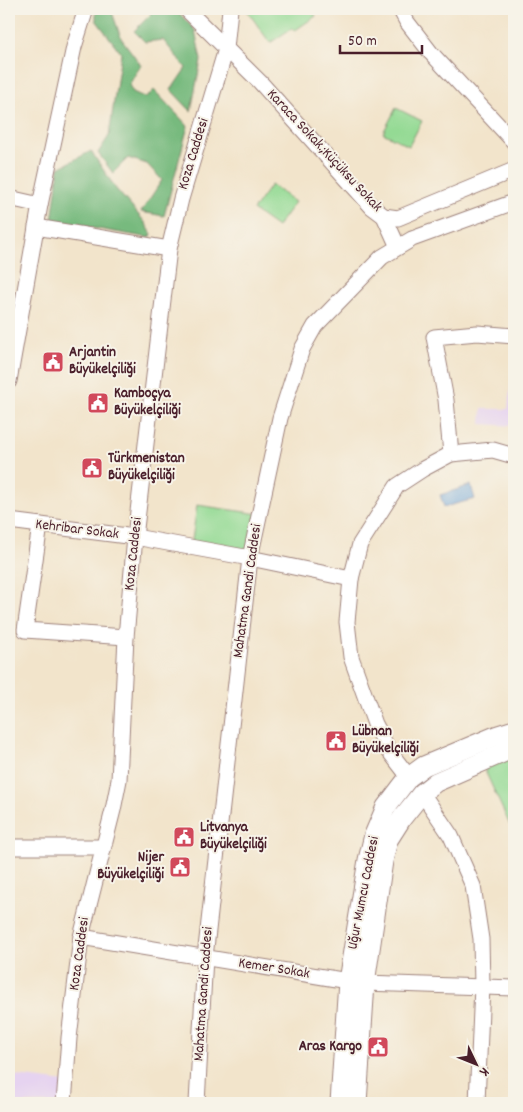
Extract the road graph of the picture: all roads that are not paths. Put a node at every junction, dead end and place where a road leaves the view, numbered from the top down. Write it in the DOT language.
graph roads {
  1 [pos="86,9"];
  2 [pos="186,9"];
  3 [pos="230,9"];
  4 [pos="400,9"];
  5 [pos="226,49"];
  6 [pos="514,142"];
  7 [pos="514,170"];
  8 [pos="9,198"];
  9 [pos="514,202"];
  10 [pos="40,205"];
  11 [pos="384,216"];
  12 [pos="36,227"];
  13 [pos="398,247"];
  14 [pos="169,249"];
  15 [pos="514,336"];
  16 [pos="9,381"];
  17 [pos="451,454"];
  18 [pos="514,456"];
  19 [pos="9,521"];
  20 [pos="40,526"];
  21 [pos="135,537"];
  22 [pos="250,558"];
  23 [pos="351,579"];
  24 [pos="126,637"];
  25 [pos="514,730"];
  26 [pos="514,748"];
  27 [pos="409,777"];
  28 [pos="422,793"];
  29 [pos="9,847"];
  30 [pos="103,847"];
  31 [pos="81,937"];
  32 [pos="205,957"];
  33 [pos="357,982"];
  34 [pos="482,986"];
  35 [pos="514,988"];
  36 [pos="64,1103"];
  37 [pos="197,1103"];
  38 [pos="340,1103"];
  39 [pos="357,1103"];
  40 [pos="476,1103"];
  1 -- 10 [label="street"];
  2 -- 5 [label="street, Karaca Sokak.;Küçüksu Sokak"];
  3 -- 5 [label="street, Koza Caddesi"];
  4 -- 6 [label="street"];
  5 -- 11 [label="street, Karaca Sokak.;Küçüksu Sokak"];
  5 -- 14 [label="street, Koza Caddesi"];
  7 -- 11 [label="street, Karaca Sokak.;Küçüksu Sokak"];
  8 -- 10 [label="street"];
  9 -- 13 [label="street, Mahatma Gandi Caddesi"];
  10 -- 12 [label="street"];
  11 -- 13 [label="street"];
  12 -- 14 [label="street"];
  12 -- 16 [label="street"];
  13 -- 22 [label="street, Mahatma Gandi Caddesi"];
  14 -- 21 [label="street, Koza Caddesi"];
  15 -- 17 [label="street"];
  17 -- 18 [label="street"];
  17 -- 23 [label="street"];
  19 -- 20 [label="street, Kehribar Sokak"];
  20 -- 21 [label="street, Kehribar Sokak"];
  20 -- 24 [label="street"];
  21 -- 22 [label="street, Kehribar Sokak"];
  21 -- 24 [label="street, Koza Caddesi"];
  22 -- 23 [label="street, Kehribar Sokak"];
  22 -- 32 [label="street, Mahatma Gandi Caddesi"];
  23 -- 27 [label="street"];
  24 -- 30 [label="street, Koza Caddesi"];
  25 -- 27 [label="main road, Uğur Mumcu Caddesi"];
  26 -- 28 [label="main road, Uğur Mumcu Caddesi"];
  27 -- 33 [label="main road, Uğur Mumcu Caddesi"];
  28 -- 33 [label="main road, Uğur Mumcu Caddesi"];
  28 -- 34 [label="street"];
  29 -- 30 [label="street"];
  30 -- 31 [label="street, Koza Caddesi"];
  31 -- 32 [label="street, Kemer Sokak"];
  31 -- 36 [label="street, Koza Caddesi"];
  32 -- 33 [label="street, Kemer Sokak"];
  32 -- 37 [label="street, Mahatma Gandi Caddesi"];
  33 -- 34 [label="street, Kemer Sokak"];
  33 -- 38 [label="main road, Uğur Mumcu Caddesi"];
  33 -- 39 [label="main road, Uğur Mumcu Caddesi"];
  34 -- 35 [label="street, Kemer Sokak"];
  34 -- 40 [label="street"];
}
